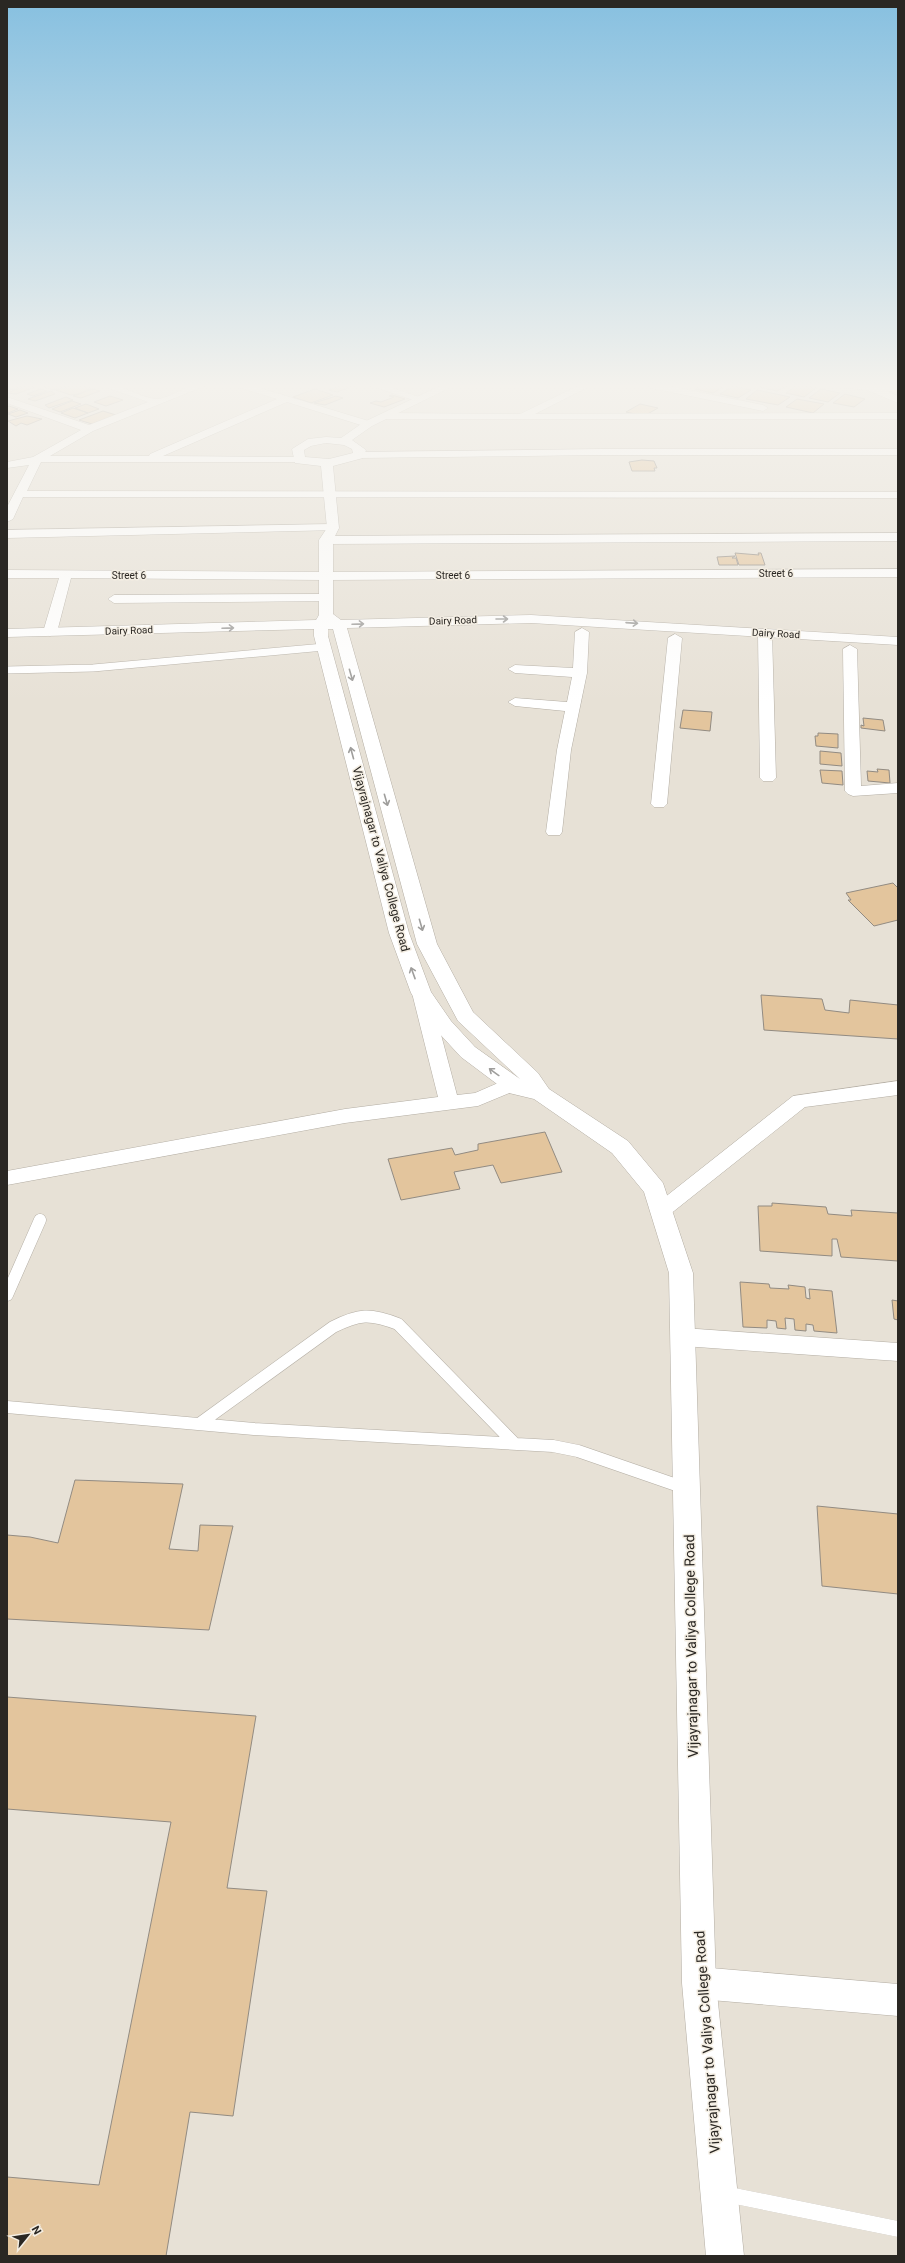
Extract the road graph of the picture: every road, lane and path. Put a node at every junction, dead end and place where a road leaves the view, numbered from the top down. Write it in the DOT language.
graph roads {
  1 [pos="21,491"];
  2 [pos="329,491"];
  3 [pos="19,494"];
  4 [pos="898,495"];
  5 [pos="329,496"];
  6 [pos="7,519"];
  7 [pos="333,528"];
  8 [pos="7,534"];
  9 [pos="898,537"];
  10 [pos="326,540"];
  11 [pos="898,573"];
  12 [pos="7,574"];
  13 [pos="66,575"];
  14 [pos="326,576"];
  15 [pos="114,599"];
  16 [pos="328,626"];
  17 [pos="50,632"];
  18 [pos="582,632"];
  19 [pos="7,634"];
  20 [pos="675,638"];
  21 [pos="766,639"];
  22 [pos="898,641"];
  23 [pos="7,643"];
  24 [pos="850,649"];
  25 [pos="898,653"];
  26 [pos="515,669"];
  27 [pos="7,670"];
  28 [pos="580,673"];
  29 [pos="515,702"];
  30 [pos="573,706"];
  31 [pos="768,778"];
  32 [pos="898,788"];
  33 [pos="659,804"];
  34 [pos="554,832"];
  35 [pos="421,993"];
  36 [pos="512,1084"];
  37 [pos="898,1088"];
  38 [pos="541,1094"];
  39 [pos="449,1103"];
  40 [pos="7,1178"];
  41 [pos="662,1210"];
  42 [pos="40,1219"];
  43 [pos="7,1295"];
  44 [pos="683,1337"];
  45 [pos="898,1352"];
  46 [pos="7,1408"];
  47 [pos="199,1424"];
  48 [pos="515,1444"];
  49 [pos="686,1488"];
  50 [pos="700,1983"];
  51 [pos="898,2000"];
  52 [pos="719,2193"];
  53 [pos="898,2229"];
  54 [pos="725,2256"];
  1 -- 3 [label="street"];
  2 -- 5 [label="street"];
  3 -- 5 [label="street"];
  3 -- 6 [label="street"];
  4 -- 5 [label="street"];
  5 -- 7 [label="street"];
  7 -- 8 [label="street"];
  7 -- 10 [label="street"];
  9 -- 10 [label="street"];
  10 -- 14 [label="street, Vijayrajnagar to Valiya College Road"];
  11 -- 14 [label="street, Street 6"];
  12 -- 13 [label="street, Street 6"];
  13 -- 14 [label="street, Street 6"];
  13 -- 17 [label="street"];
  14 -- 16 [label="street, Vijayrajnagar to Valiya College Road"];
  15 -- 16 [label="street"];
  17 -- 16 [label="street, Dairy Road, one-way"];
  16 -- 18 [label="street, Dairy Road"];
  16 -- 21 [label="street, Dairy Road, one-way"];
  16 -- 23 [label="street, Dairy Road"];
  16 -- 27 [label="lane"];
  35 -- 16 [label="street, Vijayrajnagar to Valiya College Road, one-way"];
  16 -- 38 [label="street, Vijayrajnagar to Valiya College Road, one-way"];
  17 -- 19 [label="street, Dairy Road"];
  18 -- 20 [label="street, Dairy Road"];
  18 -- 28 [label="street"];
  20 -- 21 [label="street, Dairy Road"];
  20 -- 33 [label="street"];
  21 -- 22 [label="street, Dairy Road"];
  21 -- 24 [label="street, Dairy Road"];
  21 -- 31 [label="street"];
  24 -- 25 [label="street, Dairy Road"];
  24 -- 32 [label="street"];
  26 -- 28 [label="street"];
  28 -- 30 [label="street"];
  29 -- 30 [label="street"];
  30 -- 34 [label="street"];
  36 -- 35 [label="street, Vijayrajnagar to Valiya College Road, one-way"];
  35 -- 39 [label="street"];
  36 -- 38 [label="street, Vijayrajnagar to Valiya College Road"];
  36 -- 39 [label="street"];
  37 -- 41 [label="street"];
  38 -- 41 [label="street, Vijayrajnagar to Valiya College Road"];
  39 -- 40 [label="street"];
  41 -- 44 [label="street, Vijayrajnagar to Valiya College Road"];
  42 -- 43 [label="lane"];
  44 -- 45 [label="street"];
  44 -- 49 [label="street, Vijayrajnagar to Valiya College Road"];
  46 -- 47 [label="lane"];
  47 -- 48 [label="lane"];
  47 -- 48 [label="lane"];
  48 -- 49 [label="lane"];
  49 -- 50 [label="street, Vijayrajnagar to Valiya College Road"];
  50 -- 51 [label="street"];
  50 -- 52 [label="street, Vijayrajnagar to Valiya College Road"];
  52 -- 53 [label="lane"];
  52 -- 54 [label="street, Vijayrajnagar to Valiya College Road"];
}
